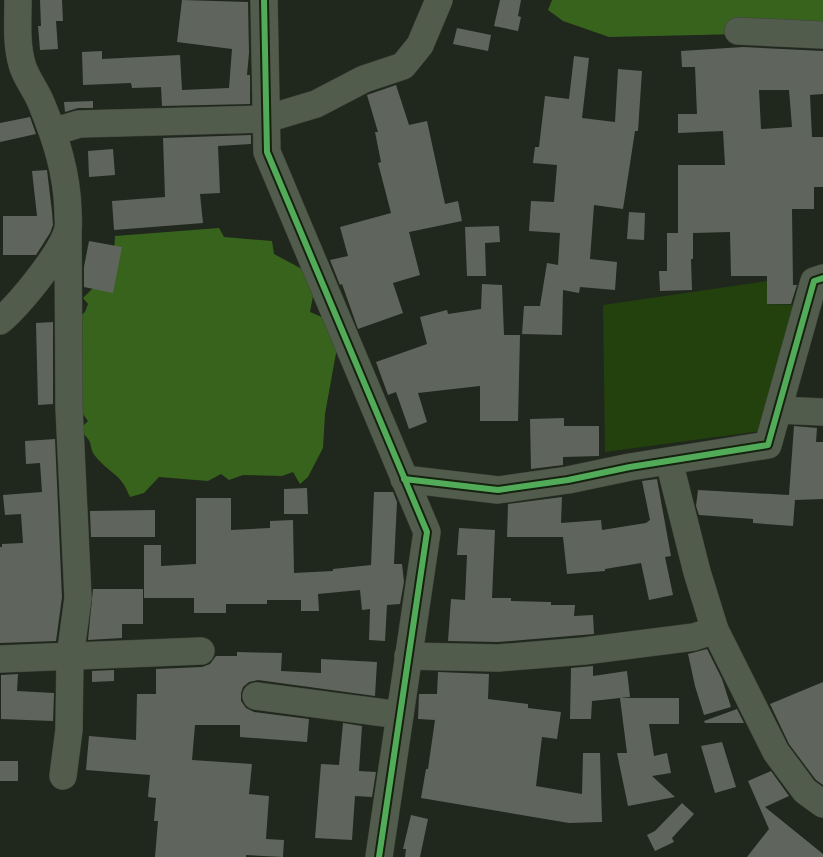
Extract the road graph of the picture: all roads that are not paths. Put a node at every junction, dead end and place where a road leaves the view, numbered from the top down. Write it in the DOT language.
graph roads {
  1 [pos="18,0"];
  2 [pos="264,0"];
  3 [pos="439,0"];
  4 [pos="738,31"];
  5 [pos="823,35"];
  6 [pos="266,119"];
  7 [pos="53,132"];
  8 [pos="68,229"];
  9 [pos="823,278"];
  10 [pos="0,321"];
  11 [pos="778,410"];
  12 [pos="823,412"];
  13 [pos="669,460"];
  14 [pos="404,479"];
  15 [pos="715,630"];
  16 [pos="201,651"];
  17 [pos="408,656"];
  18 [pos="70,657"];
  19 [pos="0,659"];
  20 [pos="256,696"];
  21 [pos="400,715"];
  22 [pos="63,776"];
  23 [pos="823,804"];
  24 [pos="379,857"];
  1 -- 7 [label="street"];
  2 -- 6 [label="street"];
  3 -- 6 [label="street"];
  4 -- 5 [label="street"];
  6 -- 7 [label="street"];
  6 -- 14 [label="street"];
  7 -- 8 [label="street"];
  8 -- 10 [label="street"];
  8 -- 18 [label="street"];
  9 -- 11 [label="street"];
  11 -- 12 [label="street"];
  11 -- 13 [label="street"];
  13 -- 14 [label="street"];
  13 -- 15 [label="street"];
  14 -- 17 [label="street"];
  15 -- 17 [label="street"];
  15 -- 23 [label="street"];
  16 -- 18 [label="street"];
  17 -- 21 [label="street"];
  18 -- 19 [label="street"];
  18 -- 22 [label="street"];
  20 -- 21 [label="street"];
  21 -- 24 [label="street"];
}
